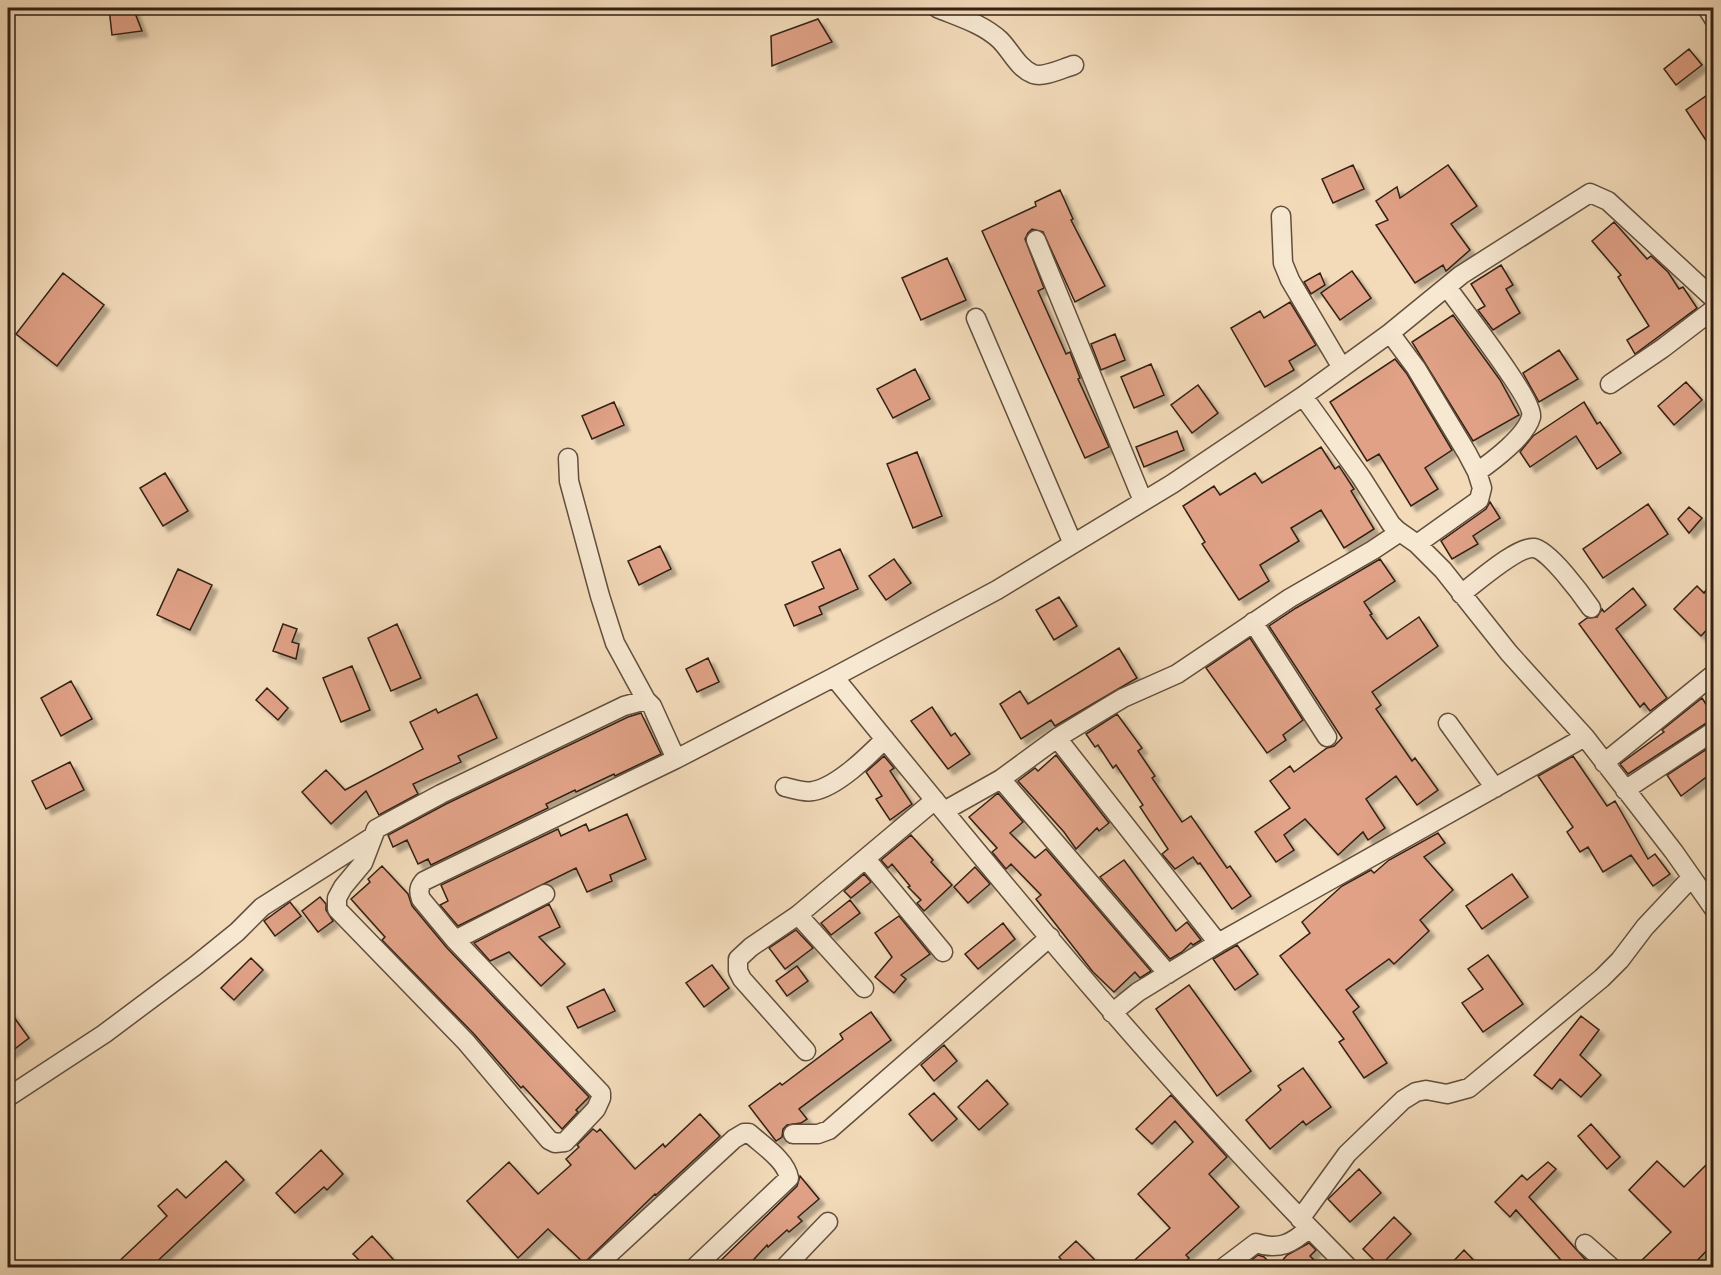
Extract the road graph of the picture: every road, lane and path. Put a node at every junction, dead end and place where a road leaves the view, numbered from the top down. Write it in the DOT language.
graph roads {
  1 [pos="938,8"];
  2 [pos="1707,8"];
  3 [pos="1713,19"];
  4 [pos="1074,65"];
  5 [pos="1281,216"];
  6 [pos="1036,240"];
  7 [pos="1447,287"];
  8 [pos="1713,299"];
  9 [pos="1713,309"];
  10 [pos="976,318"];
  11 [pos="1390,333"];
  12 [pos="1342,368"];
  13 [pos="1610,384"];
  14 [pos="1303,396"];
  15 [pos="568,458"];
  16 [pos="1477,472"];
  17 [pos="1143,501"];
  18 [pos="1400,532"];
  19 [pos="1073,544"];
  20 [pos="1417,544"];
  21 [pos="1461,594"];
  22 [pos="1591,608"];
  23 [pos="1253,622"];
  24 [pos="1713,674"];
  25 [pos="834,677"];
  26 [pos="646,700"];
  27 [pos="1448,723"];
  28 [pos="1713,731"];
  29 [pos="1326,736"];
  30 [pos="1585,737"];
  31 [pos="1057,738"];
  32 [pos="885,739"];
  33 [pos="676,759"];
  34 [pos="1604,763"];
  35 [pos="1001,779"];
  36 [pos="785,787"];
  37 [pos="1495,788"];
  38 [pos="1625,790"];
  39 [pos="940,806"];
  40 [pos="372,837"];
  41 [pos="866,859"];
  42 [pos="1691,878"];
  43 [pos="545,894"];
  44 [pos="1713,909"];
  45 [pos="798,915"];
  46 [pos="1050,937"];
  47 [pos="456,940"];
  48 [pos="1218,944"];
  49 [pos="943,952"];
  50 [pos="1168,974"];
  51 [pos="864,988"];
  52 [pos="1112,1012"];
  53 [pos="806,1051"];
  54 [pos="8,1097"];
  55 [pos="793,1134"];
  56 [pos="828,1222"];
  57 [pos="1304,1223"];
  58 [pos="1585,1244"];
  59 [pos="594,1268"];
  60 [pos="694,1268"];
  61 [pos="784,1268"];
  62 [pos="1223,1268"];
  63 [pos="1349,1268"];
  64 [pos="1612,1268"];
  1 -- 4 [label="street"];
  2 -- 3 [label="street"];
  5 -- 12 [label="street"];
  6 -- 17 [label="street"];
  7 -- 8 [label="street"];
  7 -- 11 [label="street"];
  7 -- 16 [label="street"];
  9 -- 13 [label="street"];
  10 -- 19 [label="street"];
  11 -- 12 [label="street"];
  11 -- 16 [label="street"];
  12 -- 14 [label="street"];
  14 -- 17 [label="street"];
  14 -- 18 [label="street"];
  15 -- 26 [label="street"];
  16 -- 20 [label="street"];
  17 -- 19 [label="street"];
  18 -- 20 [label="street"];
  18 -- 23 [label="street"];
  19 -- 25 [label="street"];
  20 -- 21 [label="street"];
  21 -- 22 [label="street"];
  21 -- 30 [label="street"];
  23 -- 29 [label="street"];
  23 -- 31 [label="street"];
  24 -- 34 [label="street"];
  25 -- 32 [label="street"];
  25 -- 33 [label="street"];
  26 -- 33 [label="street"];
  26 -- 40 [label="street"];
  27 -- 37 [label="street"];
  28 -- 38 [label="street"];
  30 -- 34 [label="street"];
  30 -- 37 [label="street"];
  31 -- 35 [label="street"];
  31 -- 48 [label="street"];
  32 -- 36 [label="street"];
  32 -- 39 [label="street"];
  33 -- 47 [label="street"];
  34 -- 38 [label="street"];
  35 -- 39 [label="street"];
  35 -- 50 [label="street"];
  37 -- 48 [label="street"];
  38 -- 42 [label="street"];
  39 -- 41 [label="street"];
  39 -- 46 [label="street"];
  40 -- 47 [label="street"];
  40 -- 54 [label="street"];
  41 -- 45 [label="street"];
  41 -- 49 [label="street"];
  42 -- 44 [label="street"];
  42 -- 57 [label="street"];
  43 -- 47 [label="street"];
  45 -- 51 [label="street"];
  45 -- 53 [label="street"];
  46 -- 52 [label="street"];
  46 -- 55 [label="street"];
  48 -- 50 [label="street"];
  50 -- 52 [label="street"];
  52 -- 57 [label="street"];
  56 -- 61 [label="street"];
  57 -- 62 [label="street"];
  57 -- 63 [label="street"];
  58 -- 64 [label="street"];
  59 -- 60 [label="street"];
}
